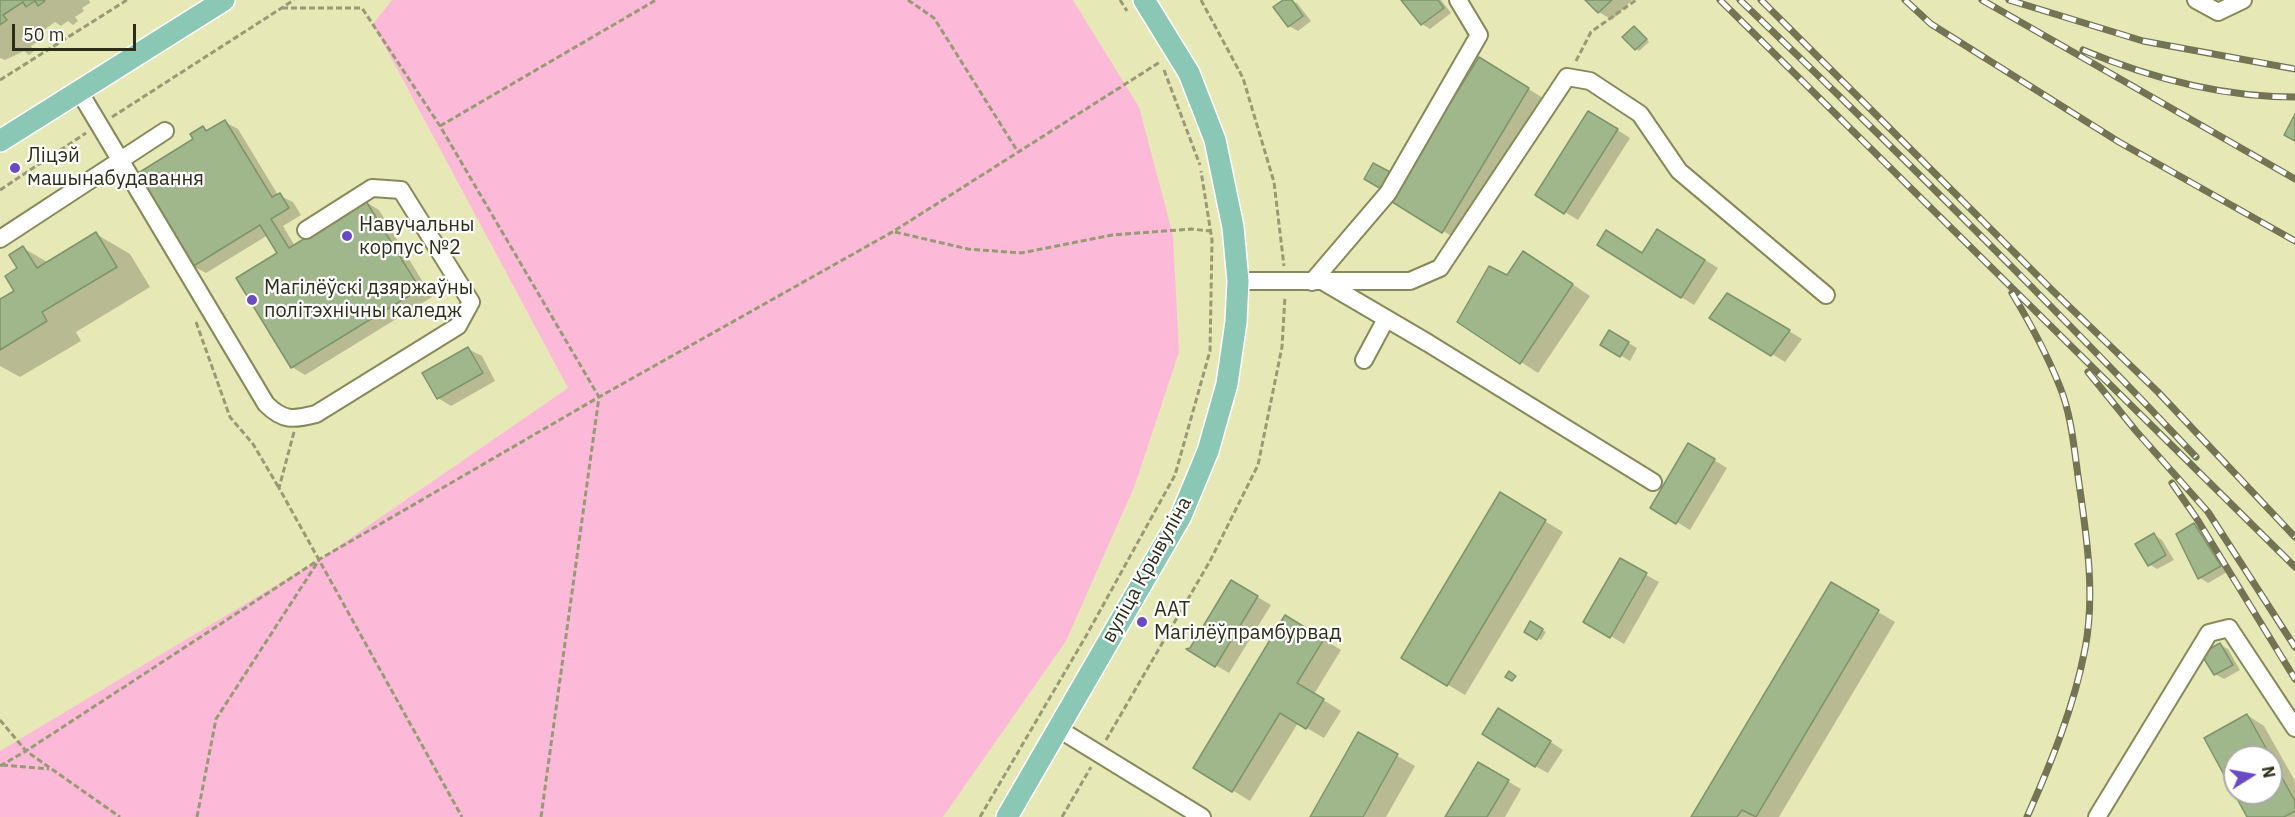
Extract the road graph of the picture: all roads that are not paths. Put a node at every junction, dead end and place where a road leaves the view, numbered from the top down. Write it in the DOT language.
graph roads {
  1 [pos="222,0"];
  2 [pos="1144,0"];
  3 [pos="1458,0"];
  4 [pos="2196,0"];
  5 [pos="2243,0"];
  6 [pos="79,91"];
  7 [pos="165,131"];
  8 [pos="0,141"];
  9 [pos="119,159"];
  10 [pos="306,230"];
  11 [pos="0,239"];
  12 [pos="1238,281"];
  13 [pos="1318,282"];
  14 [pos="1826,295"];
  15 [pos="1386,319"];
  16 [pos="1364,360"];
  17 [pos="1653,482"];
  18 [pos="2295,728"];
  19 [pos="1057,729"];
  20 [pos="1007,817"];
  21 [pos="1202,817"];
  22 [pos="2097,817"];
  1 -- 6 [label="main road"];
  2 -- 12 [label="main road, вуліца Крывуліна"];
  3 -- 13 [label="lane"];
  4 -- 5 [label="lane"];
  6 -- 8 [label="main road"];
  6 -- 9 [label="lane"];
  7 -- 9 [label="lane"];
  9 -- 10 [label="lane"];
  9 -- 11 [label="lane"];
  12 -- 13 [label="lane"];
  12 -- 19 [label="main road, вуліца Крывуліна"];
  13 -- 14 [label="lane"];
  13 -- 15 [label="lane"];
  15 -- 16 [label="lane"];
  15 -- 17 [label="lane"];
  18 -- 22 [label="lane"];
  19 -- 20 [label="main road, вуліца Крывуліна"];
  19 -- 21 [label="lane"];
}
